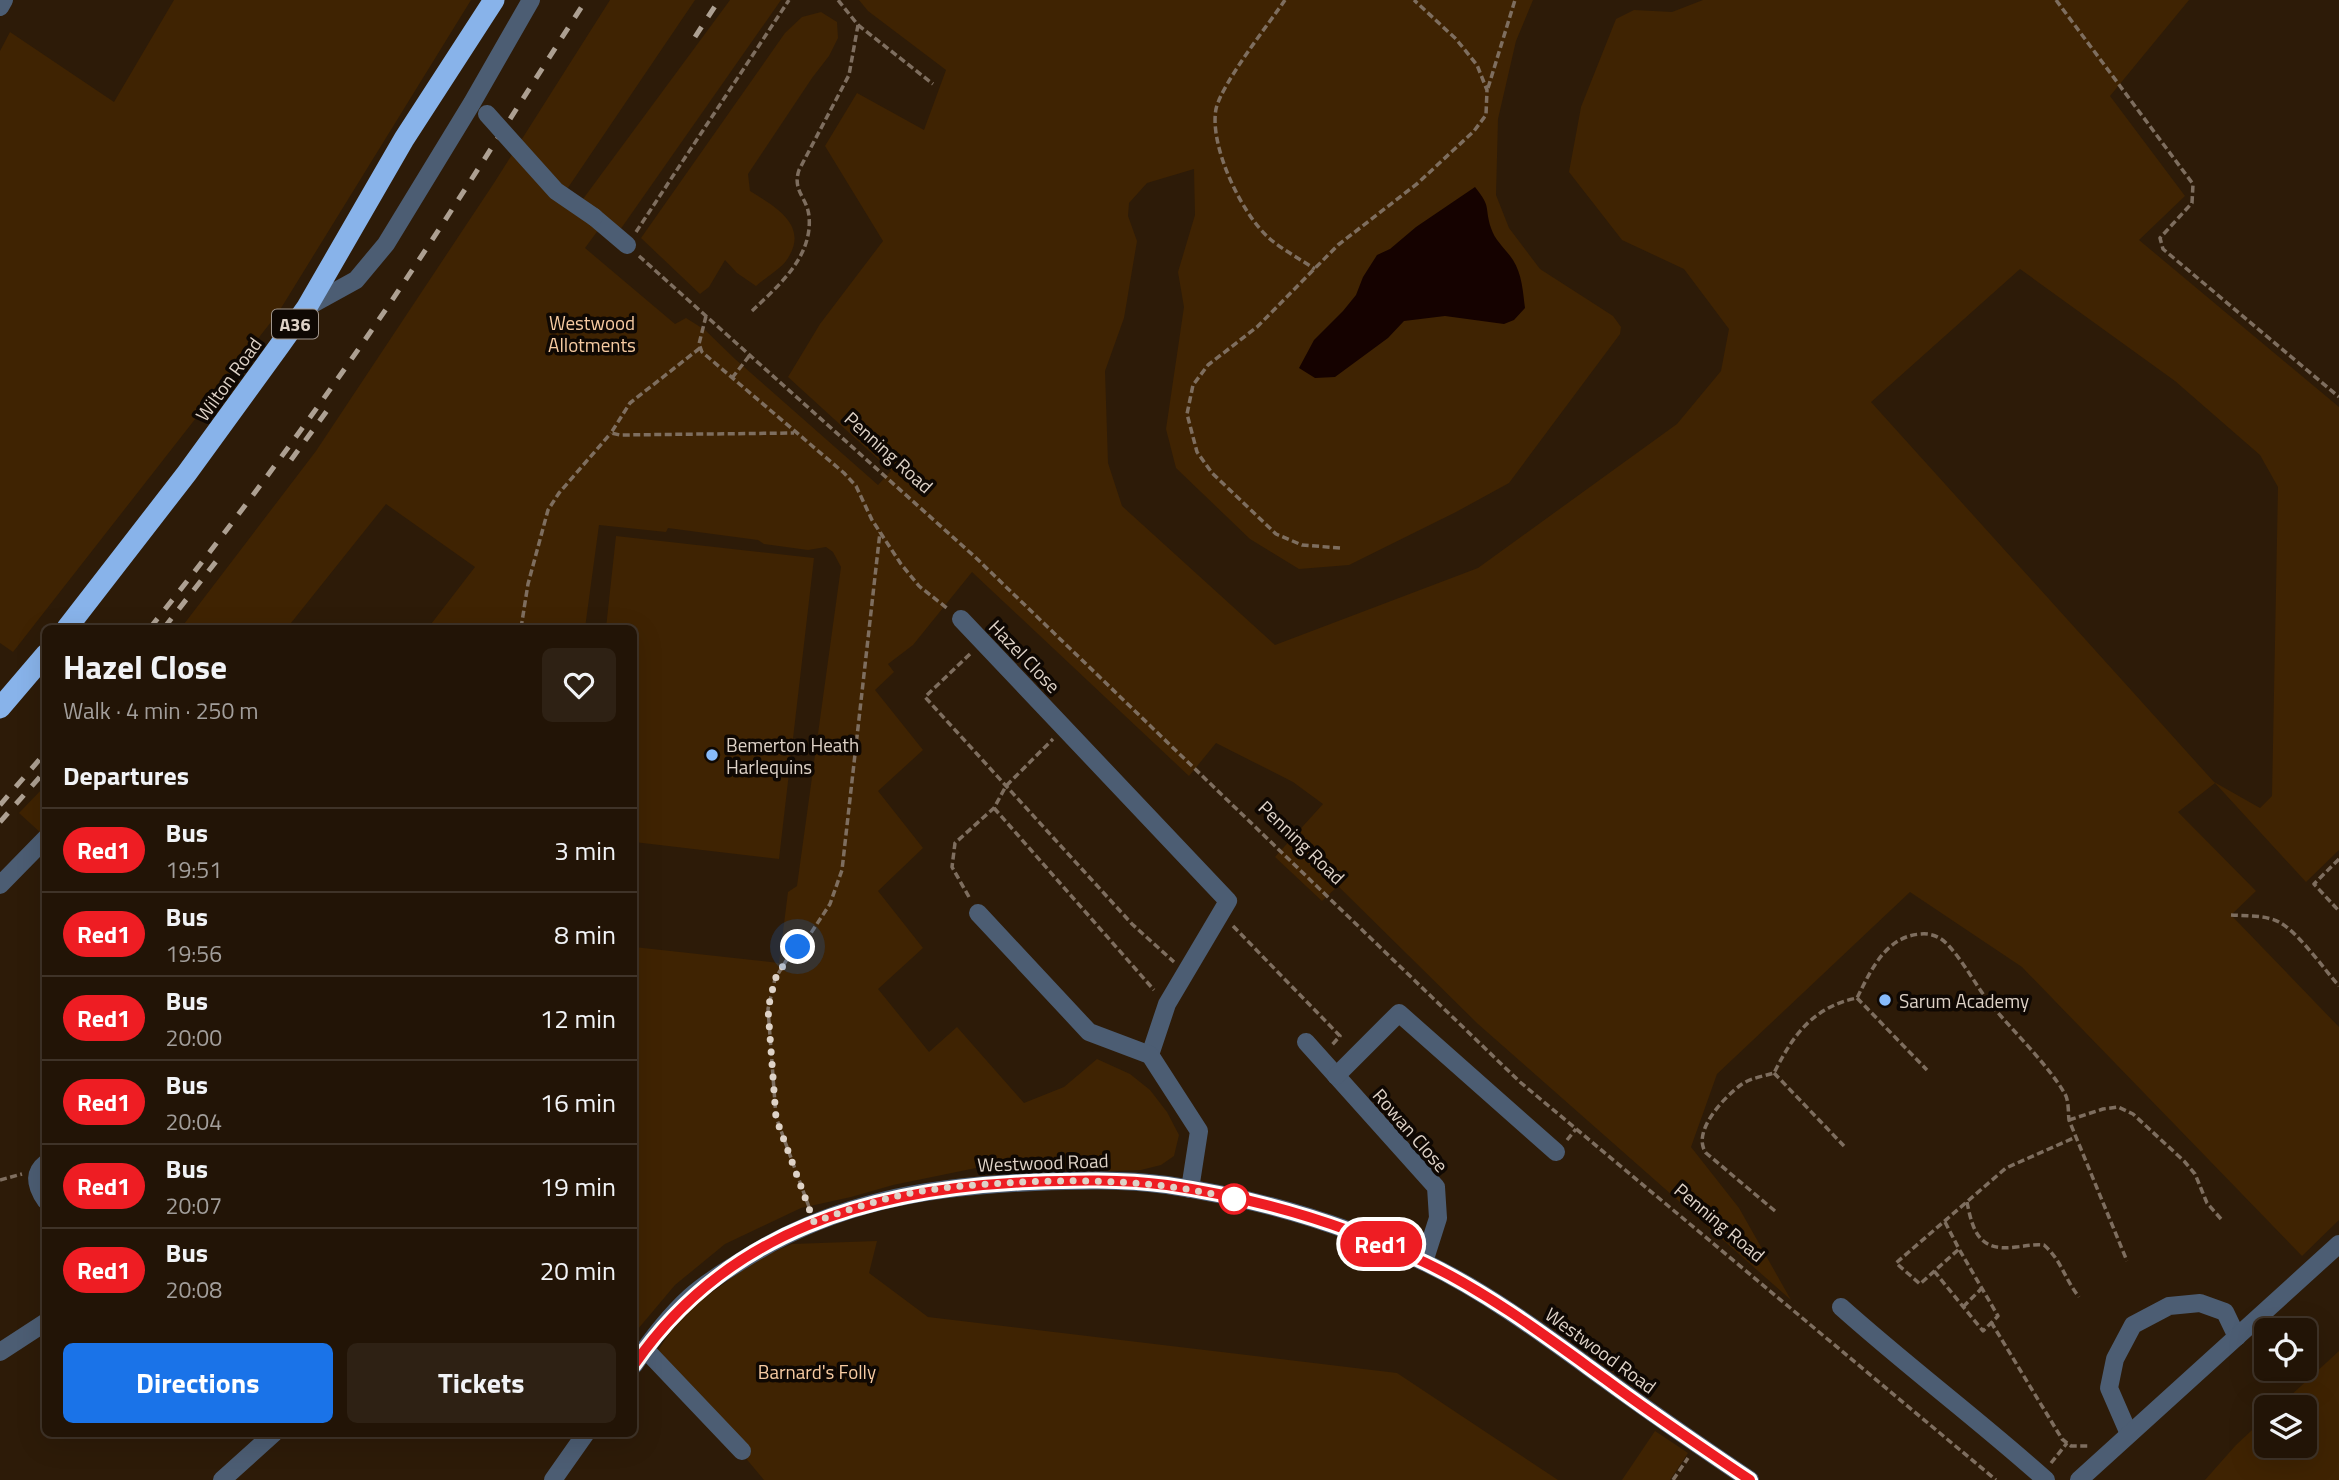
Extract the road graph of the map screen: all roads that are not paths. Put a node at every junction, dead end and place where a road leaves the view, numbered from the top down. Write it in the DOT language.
graph roads {
  1 [pos="5,0"];
  2 [pos="494,0"];
  3 [pos="531,0"];
  4 [pos="0,8"];
  5 [pos="472,103"];
  6 [pos="627,245"];
  7 [pos="307,307"];
  8 [pos="961,619"];
  9 [pos="69,625"];
  10 [pos="42,659"];
  11 [pos="0,708"];
  12 [pos="42,842"];
  13 [pos="0,885"];
  14 [pos="978,913"];
  15 [pos="1306,1042"];
  16 [pos="1150,1055"];
  17 [pos="1336,1076"];
  18 [pos="1556,1152"];
  19 [pos="42,1166"];
  20 [pos="1191,1189"];
  21 [pos="42,1192"];
  22 [pos="2339,1244"];
  23 [pos="1424,1262"];
  24 [pos="1841,1307"];
  25 [pos="42,1325"];
  26 [pos="2237,1338"];
  27 [pos="645,1349"];
  28 [pos="0,1352"];
  29 [pos="637,1361"];
  30 [pos="2129,1434"];
  31 [pos="270,1437"];
  32 [pos="583,1437"];
  33 [pos="743,1451"];
  34 [pos="2043,1478"];
  35 [pos="222,1480"];
  36 [pos="553,1480"];
  37 [pos="1750,1480"];
  38 [pos="2079,1480"];
  1 -- 4 [label="street"];
  2 -- 7 [label="highway, Wilton Road / A36"];
  3 -- 5 [label="street"];
  5 -- 6 [label="street, bridge"];
  5 -- 7 [label="street"];
  7 -- 9 [label="highway, Wilton Road / A36"];
  8 -- 16 [label="street, Hazel Close"];
  10 -- 11 [label="highway"];
  12 -- 13 [label="street"];
  14 -- 16 [label="street"];
  15 -- 17 [label="street, Rowan Close"];
  16 -- 20 [label="street"];
  17 -- 18 [label="street"];
  17 -- 23 [label="street, Rowan Close"];
  19 -- 21 [label="street"];
  20 -- 23 [label="street, Westwood Road"];
  20 -- 27 [label="street, Westwood Road"];
  22 -- 26 [label="street"];
  23 -- 37 [label="street, Westwood Road"];
  24 -- 34 [label="street"];
  25 -- 28 [label="street"];
  26 -- 30 [label="street"];
  26 -- 30 [label="street"];
  27 -- 29 [label="street, Westwood Road"];
  27 -- 33 [label="street"];
  30 -- 38 [label="street"];
  31 -- 35 [label="street"];
  32 -- 36 [label="street"];
}
